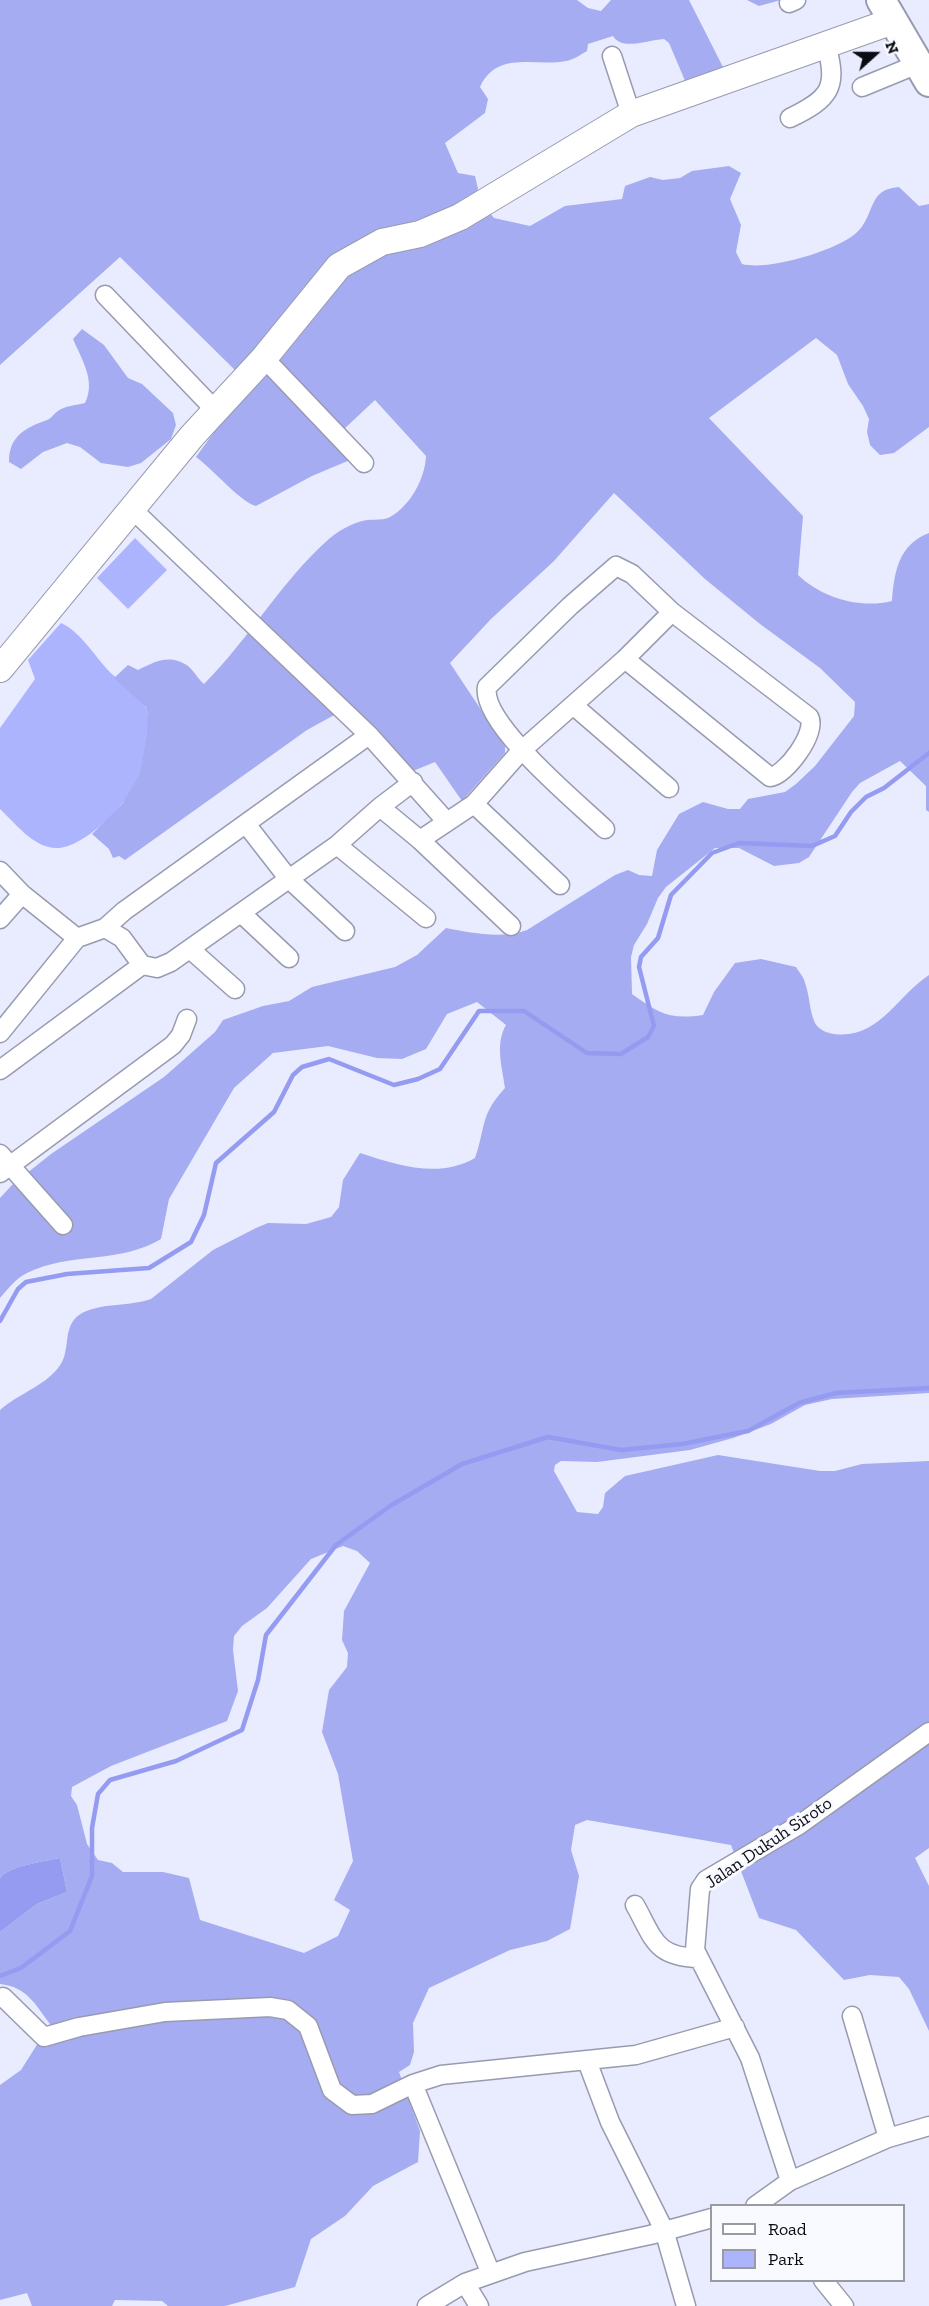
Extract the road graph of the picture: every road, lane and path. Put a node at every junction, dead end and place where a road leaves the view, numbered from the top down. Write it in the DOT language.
graph roads {
  1 [pos="887,10"];
  2 [pos="826,45"];
  3 [pos="612,56"];
  4 [pos="923,73"];
  5 [pos="862,87"];
  6 [pos="631,114"];
  7 [pos="790,118"];
  8 [pos="105,295"];
  9 [pos="264,358"];
  10 [pos="216,411"];
  11 [pos="364,464"];
  12 [pos="132,508"];
  13 [pos="672,612"];
  14 [pos="625,659"];
  15 [pos="0,669"];
  16 [pos="573,705"];
  17 [pos="369,735"];
  18 [pos="521,751"];
  19 [pos="413,782"];
  20 [pos="669,788"];
  21 [pos="474,804"];
  22 [pos="380,807"];
  23 [pos="447,822"];
  24 [pos="246,824"];
  25 [pos="605,829"];
  26 [pos="420,840"];
  27 [pos="337,844"];
  28 [pos="0,871"];
  29 [pos="288,878"];
  30 [pos="560,885"];
  31 [pos="22,894"];
  32 [pos="241,913"];
  33 [pos="426,918"];
  34 [pos="0,919"];
  35 [pos="511,926"];
  36 [pos="105,928"];
  37 [pos="345,931"];
  38 [pos="77,938"];
  39 [pos="190,949"];
  40 [pos="289,958"];
  41 [pos="142,965"];
  42 [pos="235,989"];
  43 [pos="187,1019"];
  44 [pos="0,1033"];
  45 [pos="0,1070"];
  46 [pos="3,1164"];
  47 [pos="63,1225"];
  48 [pos="929,1732"];
  49 [pos="635,1905"];
  50 [pos="699,1958"];
  51 [pos="3,1997"];
  52 [pos="852,2016"];
  53 [pos="735,2027"];
  54 [pos="587,2061"];
  55 [pos="413,2084"];
  56 [pos="929,2126"];
  57 [pos="888,2138"];
  58 [pos="790,2181"];
  59 [pos="760,2204"];
  60 [pos="710,2218"];
  61 [pos="664,2230"];
  62 [pos="491,2274"];
  63 [pos="825,2282"];
  64 [pos="465,2283"];
  65 [pos="427,2306"];
  66 [pos="479,2306"];
  67 [pos="686,2306"];
  68 [pos="844,2306"];
  1 -- 2 [label="street"];
  1 -- 4 [label="main road"];
  2 -- 6 [label="street"];
  2 -- 7 [label="street"];
  3 -- 6 [label="street"];
  4 -- 5 [label="street"];
  6 -- 9 [label="street"];
  8 -- 10 [label="street"];
  9 -- 10 [label="street"];
  9 -- 11 [label="street"];
  10 -- 12 [label="street"];
  12 -- 15 [label="street"];
  12 -- 17 [label="street"];
  13 -- 14 [label="street"];
  13 -- 14 [label="street"];
  13 -- 18 [label="street"];
  14 -- 16 [label="street"];
  16 -- 18 [label="street"];
  16 -- 20 [label="street"];
  17 -- 19 [label="street"];
  17 -- 24 [label="street"];
  18 -- 21 [label="street"];
  18 -- 25 [label="street"];
  19 -- 22 [label="street"];
  19 -- 23 [label="street"];
  21 -- 23 [label="street"];
  21 -- 30 [label="street"];
  22 -- 26 [label="street"];
  22 -- 27 [label="street"];
  23 -- 26 [label="street"];
  24 -- 29 [label="street"];
  24 -- 36 [label="street"];
  26 -- 35 [label="street"];
  27 -- 29 [label="street"];
  27 -- 33 [label="street"];
  28 -- 31 [label="street"];
  29 -- 32 [label="street"];
  29 -- 37 [label="street"];
  31 -- 34 [label="street"];
  31 -- 38 [label="street"];
  32 -- 39 [label="street"];
  32 -- 40 [label="street"];
  36 -- 38 [label="street"];
  36 -- 41 [label="street"];
  38 -- 44 [label="street"];
  39 -- 41 [label="street"];
  39 -- 42 [label="street"];
  41 -- 45 [label="street"];
  43 -- 46 [label="street"];
  46 -- 47 [label="street"];
  48 -- 50 [label="street, Jalan Dukuh Siroto"];
  49 -- 50 [label="street"];
  50 -- 53 [label="street, Jalan Dukuh Siroto"];
  51 -- 55 [label="street"];
  52 -- 57 [label="street"];
  53 -- 54 [label="street"];
  53 -- 58 [label="street, Jalan Dukuh Siroto"];
  54 -- 55 [label="street"];
  54 -- 61 [label="street"];
  55 -- 62 [label="street"];
  56 -- 57 [label="street"];
  57 -- 58 [label="street"];
  58 -- 59 [label="street"];
  60 -- 61 [label="street"];
  61 -- 62 [label="street"];
  61 -- 67 [label="street"];
  62 -- 64 [label="street"];
  63 -- 68 [label="street"];
  64 -- 65 [label="street"];
  64 -- 66 [label="street"];
}
